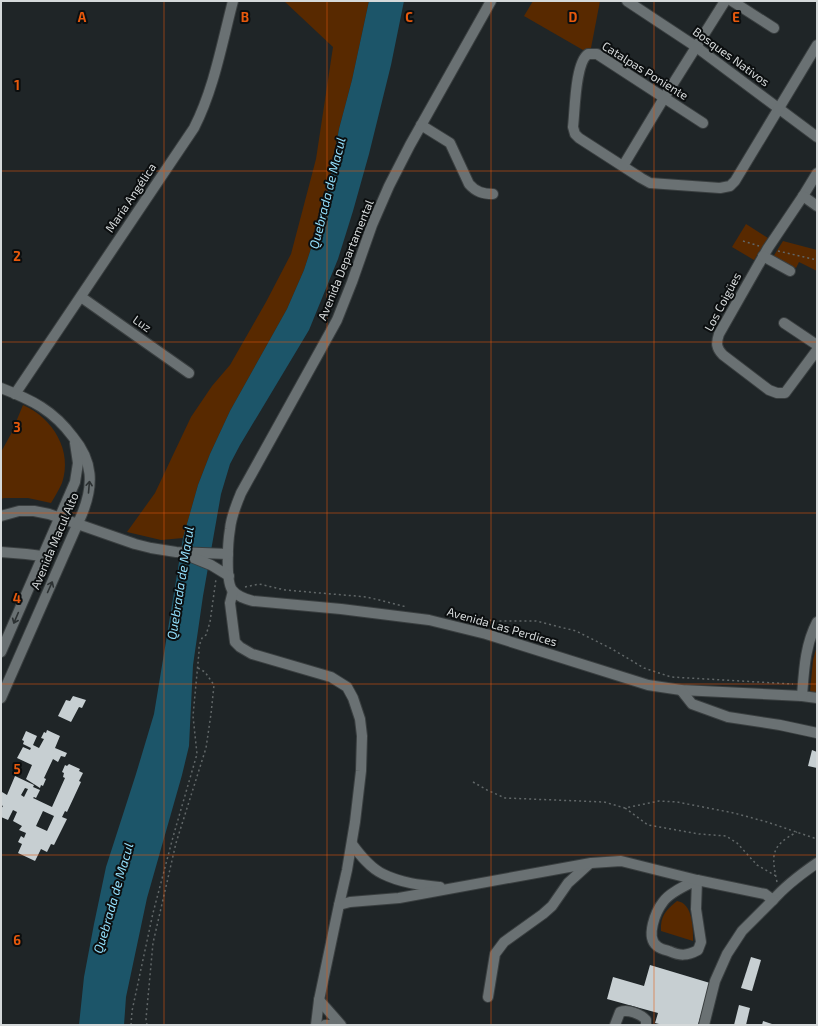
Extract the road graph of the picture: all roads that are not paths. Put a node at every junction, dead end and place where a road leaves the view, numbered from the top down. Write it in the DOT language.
graph roads {
  1 [pos="233,1"];
  2 [pos="491,1"];
  3 [pos="627,1"];
  4 [pos="725,1"];
  5 [pos="732,1"];
  6 [pos="774,28"];
  7 [pos="817,45"];
  8 [pos="695,46"];
  9 [pos="664,98"];
  10 [pos="779,109"];
  11 [pos="703,123"];
  12 [pos="421,125"];
  13 [pos="817,137"];
  14 [pos="623,166"];
  15 [pos="817,173"];
  16 [pos="493,194"];
  17 [pos="803,196"];
  18 [pos="817,206"];
  19 [pos="766,252"];
  20 [pos="790,271"];
  21 [pos="81,297"];
  22 [pos="784,323"];
  23 [pos="817,346"];
  24 [pos="817,350"];
  25 [pos="189,373"];
  26 [pos="1,388"];
  27 [pos="15,394"];
  28 [pos="74,437"];
  29 [pos="1,516"];
  30 [pos="59,518"];
  31 [pos="78,524"];
  32 [pos="1,552"];
  33 [pos="178,552"];
  34 [pos="228,554"];
  35 [pos="42,556"];
  36 [pos="230,584"];
  37 [pos="817,622"];
  38 [pos="814,634"];
  39 [pos="1,652"];
  40 [pos="681,690"];
  41 [pos="802,696"];
  42 [pos="1,698"];
  43 [pos="817,698"];
  44 [pos="817,733"];
  45 [pos="352,844"];
  46 [pos="591,863"];
  47 [pos="817,863"];
  48 [pos="697,880"];
  49 [pos="448,888"];
  50 [pos="773,900"];
  51 [pos="339,905"];
  52 [pos="488,997"];
  53 [pos="319,1000"];
  54 [pos="316,1025"];
  55 [pos="325,1025"];
  56 [pos="332,1025"];
  57 [pos="341,1025"];
  58 [pos="615,1025"];
  59 [pos="646,1025"];
  60 [pos="704,1025"];
  1 -- 21 [label="street, María Angélica"];
  2 -- 12 [label="street, Avenida Departamental"];
  3 -- 8 [label="street, Bosques Nativos"];
  4 -- 8 [label="street"];
  5 -- 6 [label="street"];
  7 -- 10 [label="street"];
  8 -- 9 [label="street"];
  8 -- 10 [label="street, Bosques Nativos"];
  9 -- 11 [label="street, Catalpas Poniente"];
  9 -- 14 [label="street"];
  9 -- 14 [label="street, Catalpas Poniente"];
  10 -- 13 [label="street, Bosques Nativos"];
  10 -- 14 [label="street"];
  12 -- 16 [label="street"];
  12 -- 34 [label="street, Avenida Departamental"];
  15 -- 17 [label="street, Los Coigües"];
  17 -- 18 [label="street"];
  17 -- 19 [label="street, Los Coigües"];
  19 -- 20 [label="street"];
  19 -- 24 [label="street, Los Coigües"];
  21 -- 25 [label="street, Luz"];
  21 -- 27 [label="street, María Angélica"];
  22 -- 23 [label="street"];
  26 -- 27 [label="street, Avenida Macul Alto"];
  27 -- 28 [label="street, Avenida Macul Alto"];
  28 -- 30 [label="street, Avenida Macul Alto"];
  31 -- 28 [label="street, Avenida Macul Alto, one-way"];
  29 -- 30 [label="street"];
  30 -- 31 [label="street"];
  30 -- 35 [label="street, Avenida Macul Alto"];
  31 -- 33 [label="street"];
  42 -- 31 [label="street, Avenida Macul Alto, one-way"];
  32 -- 35 [label="street"];
  33 -- 34 [label="street"];
  33 -- 36 [label="street, Avenida Las Perdices"];
  34 -- 36 [label="street"];
  35 -- 39 [label="street, Avenida Macul Alto, one-way"];
  36 -- 40 [label="street, Avenida Las Perdices"];
  36 -- 45 [label="street"];
  37 -- 38 [label="street"];
  38 -- 41 [label="street"];
  40 -- 41 [label="street, Avenida Las Perdices"];
  40 -- 44 [label="street"];
  41 -- 43 [label="street, Avenida Las Perdices"];
  45 -- 49 [label="street"];
  45 -- 51 [label="street"];
  46 -- 48 [label="street"];
  46 -- 49 [label="street"];
  46 -- 52 [label="street"];
  47 -- 50 [label="street"];
  48 -- 48 [label="street"];
  48 -- 50 [label="street"];
  49 -- 51 [label="street"];
  50 -- 60 [label="street"];
  51 -- 53 [label="street"];
  53 -- 54 [label="street"];
  53 -- 57 [label="street"];
  55 -- 56 [label="street"];
  58 -- 59 [label="street"];
}
